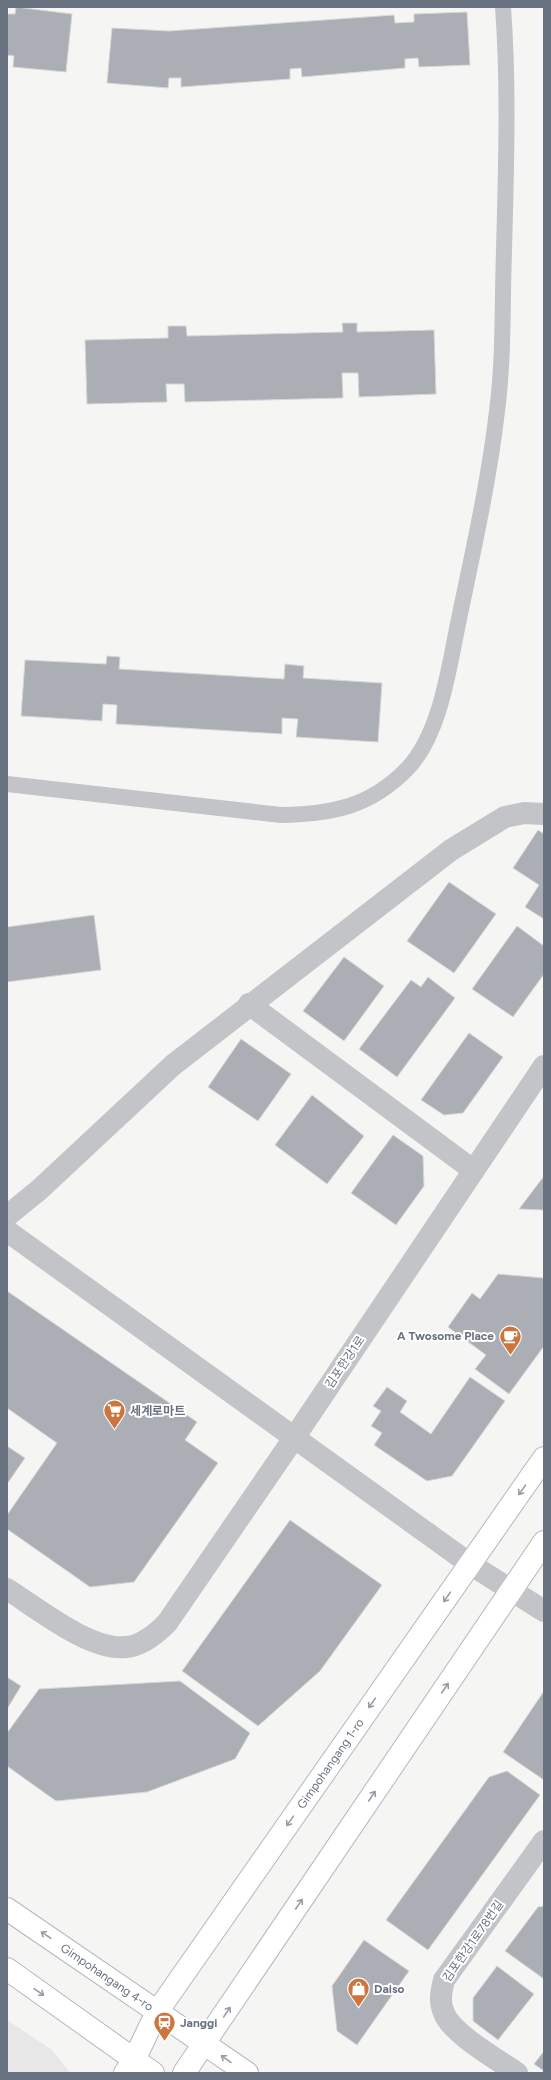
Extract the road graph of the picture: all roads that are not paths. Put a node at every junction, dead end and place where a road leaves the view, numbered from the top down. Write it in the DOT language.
graph roads {
  1 [pos="503,7"];
  2 [pos="7,784"];
  3 [pos="544,814"];
  4 [pos="249,1004"];
  5 [pos="544,1066"];
  6 [pos="473,1170"];
  7 [pos="7,1216"];
  8 [pos="7,1231"];
  9 [pos="294,1438"];
  10 [pos="544,1458"];
  11 [pos="544,1542"];
  12 [pos="470,1564"];
  13 [pos="7,1589"];
  14 [pos="511,1590"];
  15 [pos="544,1611"];
  16 [pos="541,1853"];
  17 [pos="7,1909"];
  18 [pos="7,1969"];
  19 [pos="158,2012"];
  20 [pos="205,2044"];
  21 [pos="130,2066"];
  22 [pos="153,2073"];
  23 [pos="184,2073"];
  24 [pos="247,2073"];
  25 [pos="517,2073"];
  1 -- 2 [label="lane"];
  3 -- 4 [label="street"];
  4 -- 6 [label="street"];
  4 -- 7 [label="street"];
  5 -- 6 [label="street, 김포한강1로"];
  6 -- 9 [label="street, 김포한강1로"];
  8 -- 9 [label="street"];
  9 -- 12 [label="street"];
  9 -- 13 [label="street, 김포한강1로"];
  10 -- 12 [label="street, Gimpohangang 1-ro, one-way"];
  11 -- 14 [label="street"];
  12 -- 14 [label="street"];
  12 -- 19 [label="street, Gimpohangang 1-ro, one-way"];
  14 -- 15 [label="street"];
  20 -- 14 [label="street, one-way"];
  16 -- 25 [label="street, 김포한강1로78번길"];
  19 -- 17 [label="street, Gimpohangang 4-ro, one-way"];
  18 -- 21 [label="street, one-way"];
  19 -- 20 [label="street, Gimpohangang 4-ro"];
  19 -- 21 [label="street, Gimpohangang 1-ro"];
  20 -- 23 [label="street"];
  24 -- 20 [label="street, Gimpohangang 4-ro, one-way"];
  21 -- 22 [label="street"];
}
